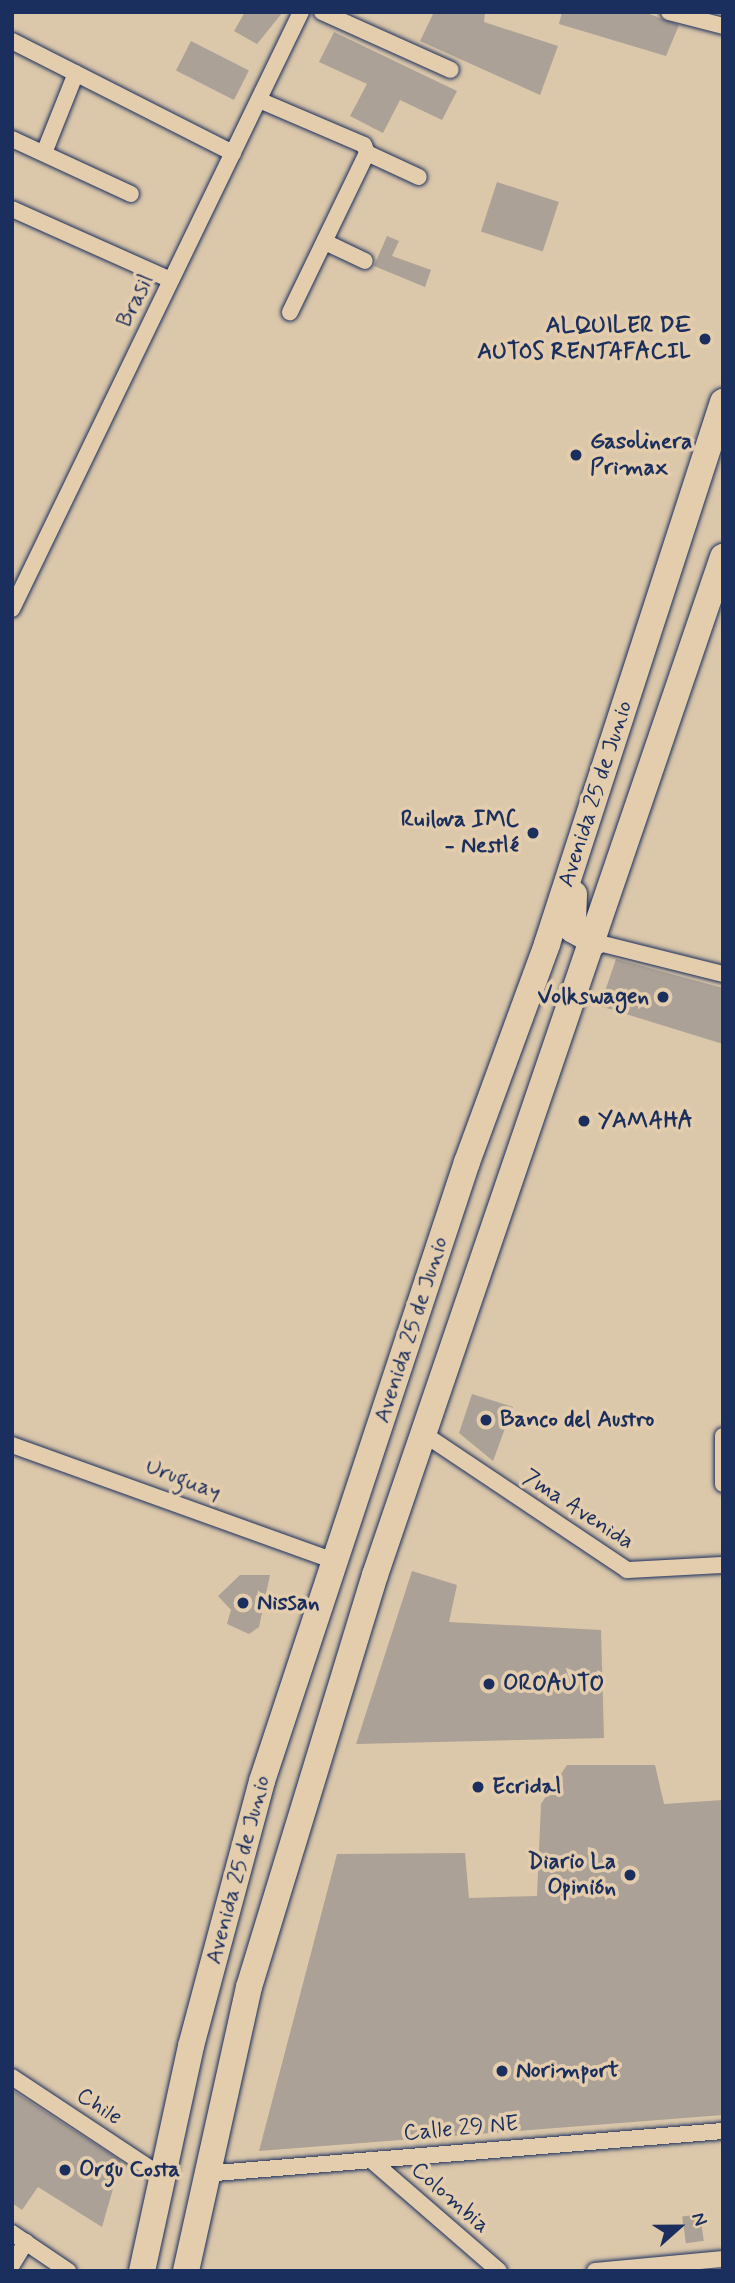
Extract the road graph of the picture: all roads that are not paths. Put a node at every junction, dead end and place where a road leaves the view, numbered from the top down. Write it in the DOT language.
graph roads {
  1 [pos="301,12"];
  2 [pos="322,12"];
  3 [pos="669,12"];
  4 [pos="723,26"];
  5 [pos="12,41"];
  6 [pos="451,70"];
  7 [pos="76,73"];
  8 [pos="259,100"];
  9 [pos="12,139"];
  10 [pos="44,153"];
  11 [pos="233,153"];
  12 [pos="367,153"];
  13 [pos="419,177"];
  14 [pos="131,194"];
  15 [pos="12,209"];
  16 [pos="325,242"];
  17 [pos="365,261"];
  18 [pos="171,280"];
  19 [pos="290,312"];
  20 [pos="723,402"];
  21 [pos="723,557"];
  22 [pos="12,609"];
  23 [pos="599,783"];
  24 [pos="595,942"];
  25 [pos="723,974"];
  26 [pos="425,1434"];
  27 [pos="723,1436"];
  28 [pos="12,1445"];
  29 [pos="723,1484"];
  30 [pos="337,1562"];
  31 [pos="723,1564"];
  32 [pos="12,2077"];
  33 [pos="723,2131"];
  34 [pos="371,2160"];
  35 [pos="204,2174"];
  36 [pos="160,2175"];
  37 [pos="19,2237"];
  38 [pos="723,2259"];
  39 [pos="12,2265"];
  40 [pos="68,2271"];
  41 [pos="142,2271"];
  42 [pos="186,2271"];
  43 [pos="499,2271"];
  44 [pos="595,2271"];
  1 -- 8 [label="street, Brasil"];
  2 -- 6 [label="street"];
  3 -- 4 [label="street"];
  5 -- 7 [label="street"];
  7 -- 10 [label="street"];
  7 -- 11 [label="street"];
  8 -- 11 [label="street, Brasil"];
  8 -- 12 [label="street"];
  9 -- 10 [label="street"];
  10 -- 14 [label="street"];
  11 -- 18 [label="street, Brasil"];
  12 -- 13 [label="street"];
  12 -- 16 [label="street"];
  15 -- 18 [label="street"];
  16 -- 17 [label="street"];
  16 -- 19 [label="street"];
  18 -- 22 [label="street, Brasil"];
  20 -- 23 [label="main road, Avenida 25 de Junio"];
  21 -- 24 [label="main road, Avenida 25 de Junio"];
  23 -- 24 [label="main road"];
  23 -- 30 [label="main road, Avenida 25 de Junio"];
  24 -- 25 [label="street"];
  24 -- 26 [label="main road, Avenida 25 de Junio"];
  26 -- 31 [label="street, 7ma Avenida"];
  26 -- 35 [label="main road, Avenida 25 de Junio"];
  27 -- 29 [label="street"];
  28 -- 30 [label="street, Uruguay"];
  30 -- 36 [label="main road, Avenida 25 de Junio"];
  32 -- 36 [label="street, Chile"];
  33 -- 34 [label="street, Calle 29 NE"];
  34 -- 35 [label="street, Calle 29 NE"];
  34 -- 43 [label="street, Colombia"];
  35 -- 42 [label="main road, Avenida 25 de Junio"];
  36 -- 41 [label="main road, Avenida 25 de Junio"];
  37 -- 39 [label="street"];
  37 -- 40 [label="street"];
  38 -- 44 [label="street"];
}
